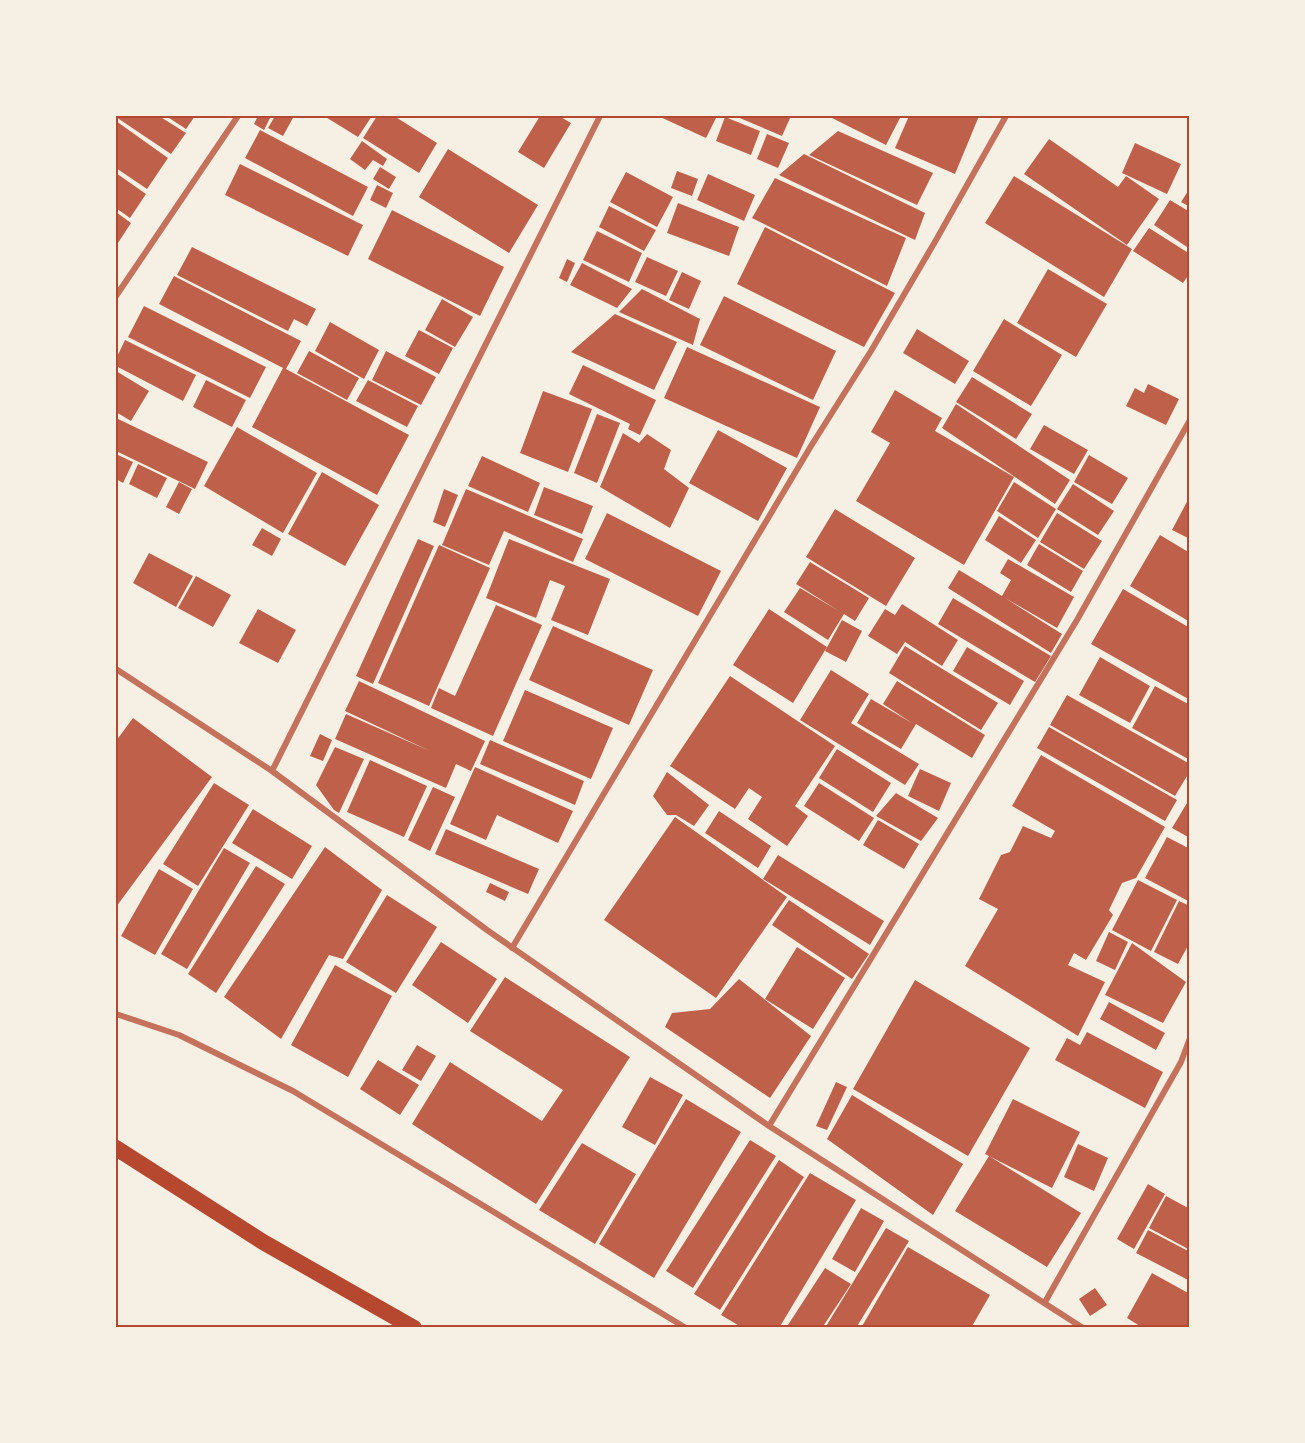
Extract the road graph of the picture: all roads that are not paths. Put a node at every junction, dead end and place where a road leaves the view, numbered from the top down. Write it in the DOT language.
graph roads {
  1 [pos="238,116"];
  2 [pos="600,116"];
  3 [pos="1006,116"];
  4 [pos="116,296"];
  5 [pos="1190,420"];
  6 [pos="116,669"];
  7 [pos="272,771"];
  8 [pos="512,948"];
  9 [pos="116,1014"];
  10 [pos="1190,1038"];
  11 [pos="769,1126"];
  12 [pos="116,1148"];
  13 [pos="1045,1302"];
  14 [pos="414,1328"];
  15 [pos="686,1328"];
  16 [pos="1083,1328"];
  1 -- 4 [label="street"];
  2 -- 7 [label="street"];
  3 -- 8 [label="street"];
  5 -- 11 [label="street"];
  6 -- 7 [label="street"];
  7 -- 8 [label="street"];
  8 -- 11 [label="street"];
  9 -- 15 [label="street"];
  10 -- 13 [label="street"];
  11 -- 13 [label="street"];
  12 -- 14 [label="highway"];
  13 -- 16 [label="street"];
}
